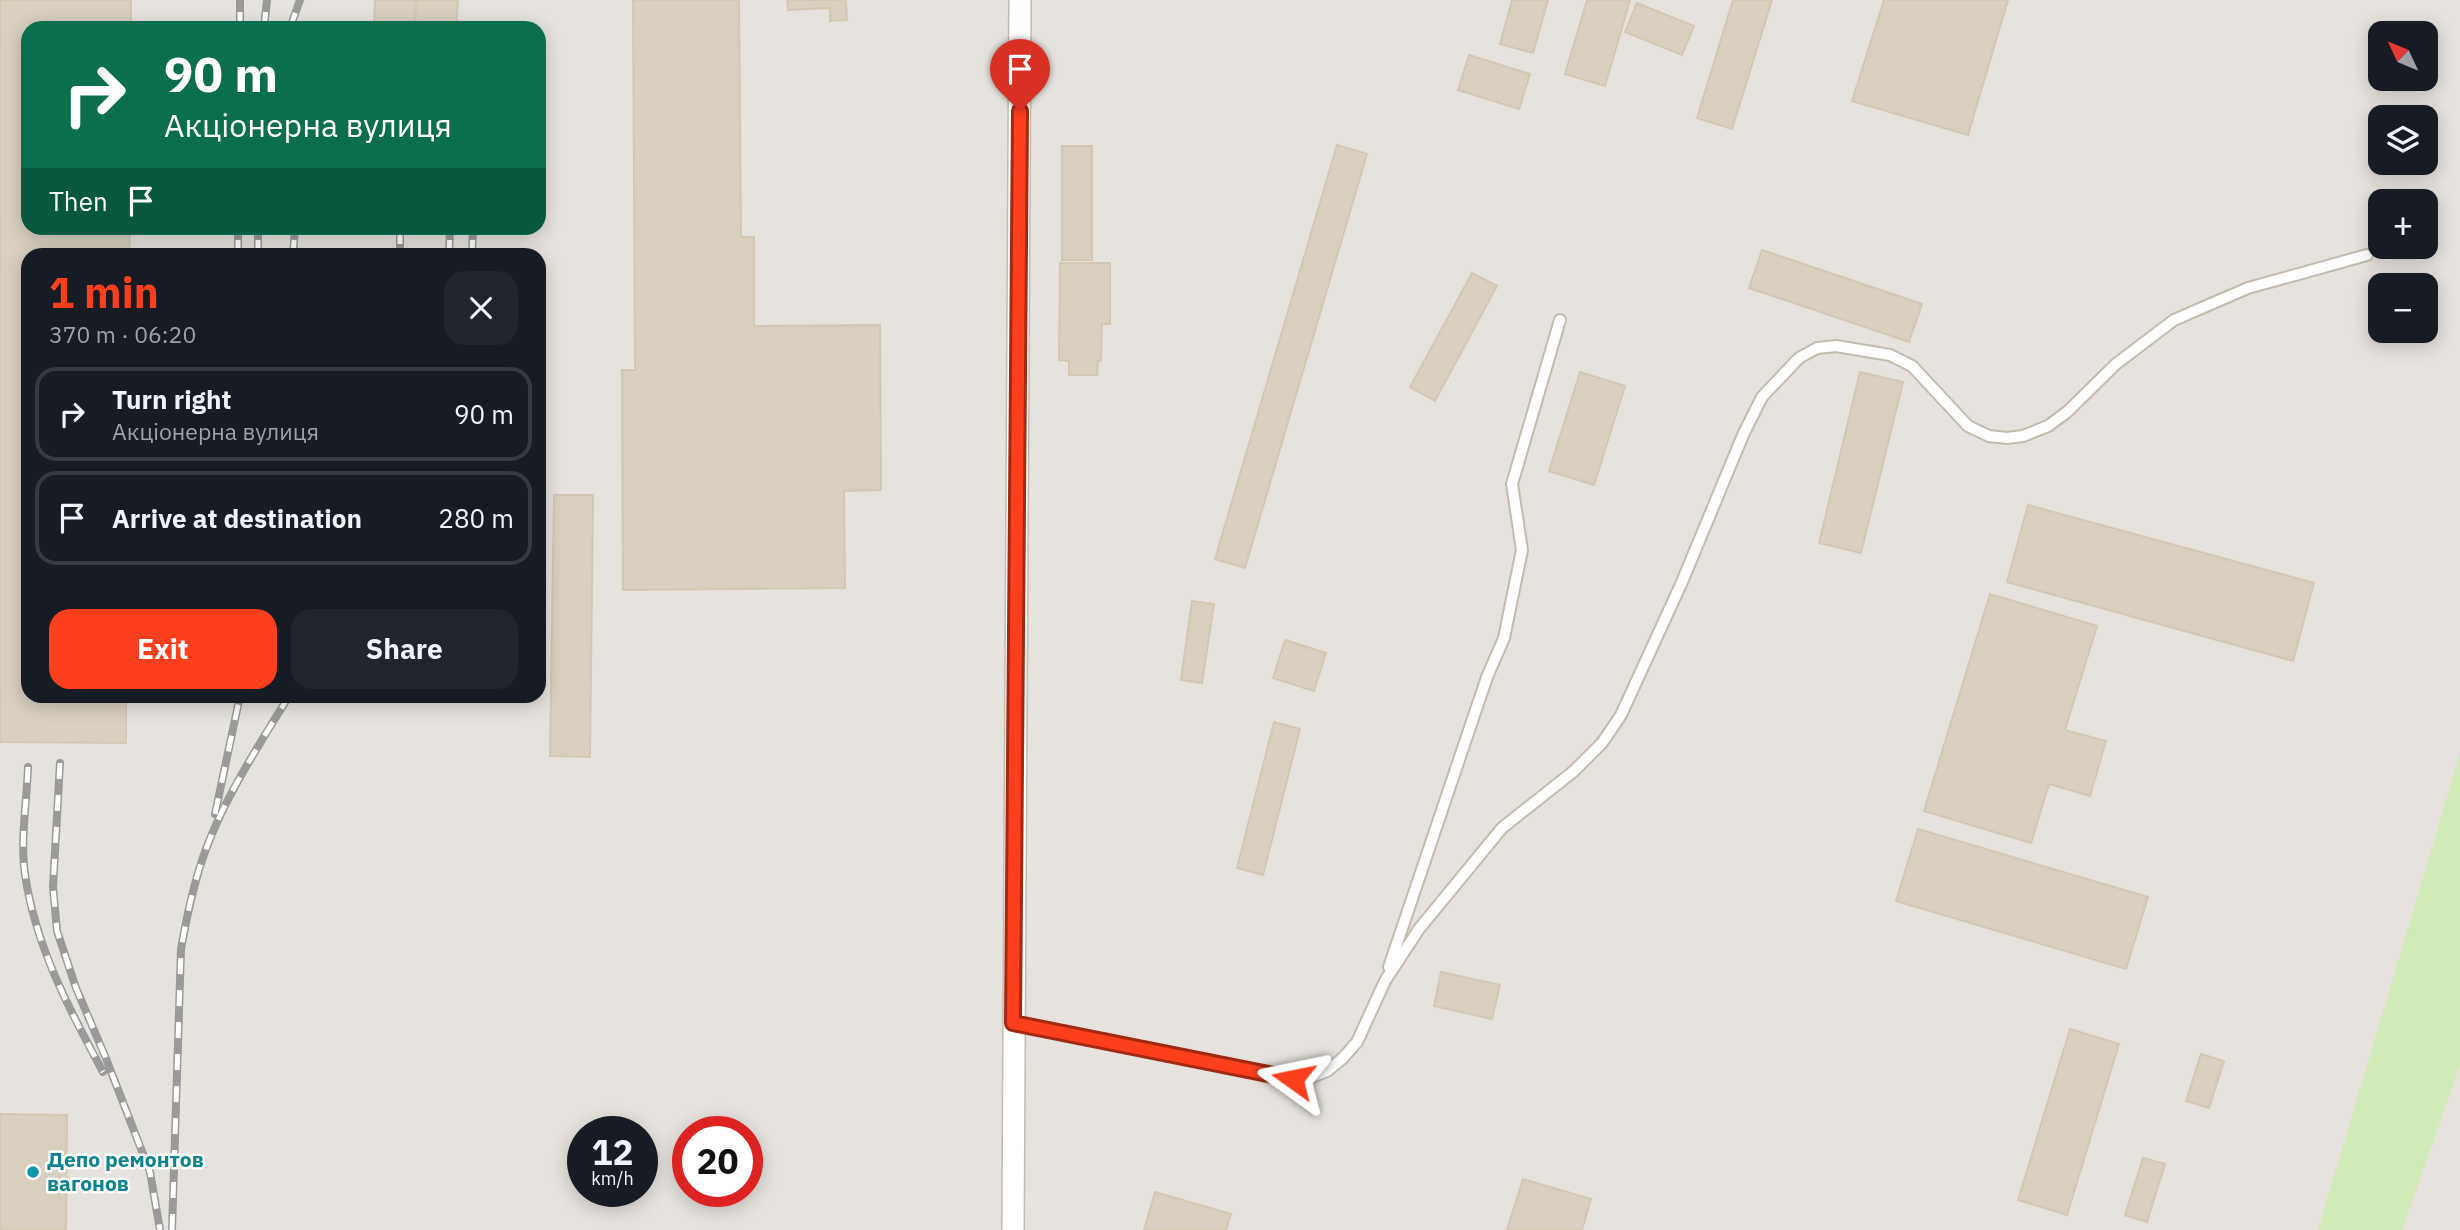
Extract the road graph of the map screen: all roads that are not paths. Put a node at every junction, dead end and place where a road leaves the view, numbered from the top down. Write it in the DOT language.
graph roads {
  1 [pos="1020,0"];
  2 [pos="2367,255"];
  3 [pos="1560,320"];
  4 [pos="1385,981"];
  5 [pos="1013,1023"];
  6 [pos="1013,1230"];
  1 -- 5 [label="street"];
  2 -- 4 [label="lane"];
  3 -- 4 [label="lane"];
  4 -- 5 [label="lane"];
  5 -- 6 [label="street"];
}
